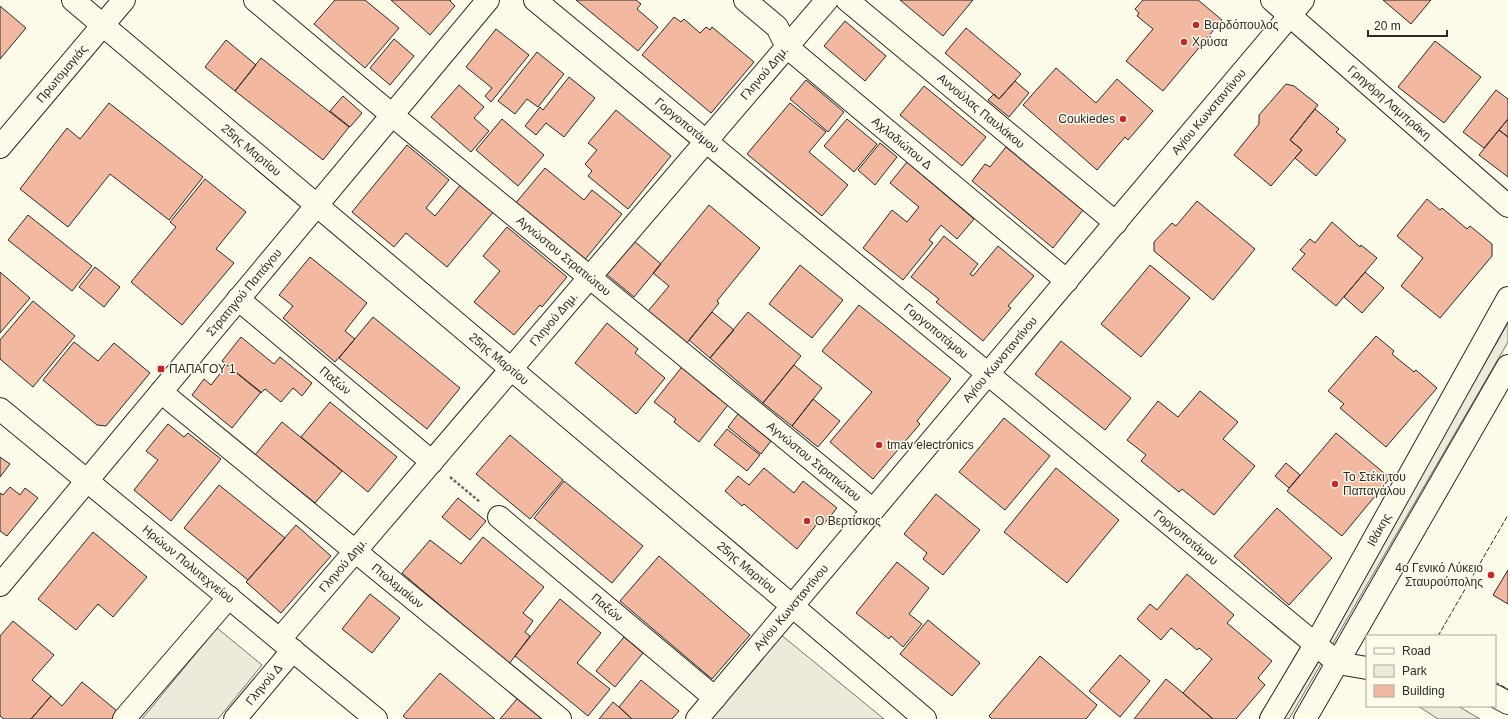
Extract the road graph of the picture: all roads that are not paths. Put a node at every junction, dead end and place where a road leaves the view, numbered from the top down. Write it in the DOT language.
graph roads {
  1 [pos="73,0"];
  2 [pos="124,0"];
  3 [pos="255,0"];
  4 [pos="488,0"];
  5 [pos="535,0"];
  6 [pos="745,0"];
  7 [pos="828,0"];
  8 [pos="847,0"];
  9 [pos="1272,0"];
  10 [pos="1297,8"];
  11 [pos="103,25"];
  12 [pos="787,46"];
  13 [pos="392,115"];
  14 [pos="705,142"];
  15 [pos="0,147"];
  16 [pos="317,205"];
  17 [pos="1508,206"];
  18 [pos="1116,223"];
  19 [pos="590,277"];
  20 [pos="1067,281"];
  21 [pos="1508,298"];
  22 [pos="238,299"];
  23 [pos="1508,366"];
  24 [pos="511,369"];
  25 [pos="988,374"];
  26 [pos="161,392"];
  27 [pos="0,409"];
  28 [pos="432,462"];
  29 [pos="87,480"];
  30 [pos="873,510"];
  31 [pos="499,517"];
  32 [pos="355,551"];
  33 [pos="0,585"];
  34 [pos="229,597"];
  35 [pos="792,606"];
  36 [pos="287,644"];
  37 [pos="1316,645"];
  38 [pos="1338,663"];
  39 [pos="1366,668"];
  40 [pos="1496,697"];
  41 [pos="715,698"];
  42 [pos="1508,703"];
  43 [pos="918,717"];
  44 [pos="124,719"];
  45 [pos="235,719"];
  46 [pos="376,719"];
  47 [pos="560,719"];
  48 [pos="697,719"];
  49 [pos="1271,719"];
  50 [pos="1305,719"];
  1 -- 11 [label="street, 25ης Μαρτίου"];
  2 -- 11 [label="street, Πρωτομαγιάς"];
  3 -- 13 [label="street, Αγνώστου Στρατιώτου"];
  4 -- 13 [label="street, Στρατηγού Παπάγου"];
  5 -- 14 [label="street, Γοργοποτάμου"];
  6 -- 12 [label="street, Αχλαδιώτου Δ"];
  7 -- 12 [label="street, Γληνού Δημ."];
  8 -- 18 [label="street, Αννούλας Παυλάκου"];
  9 -- 10 [label="street, Γρηγόρη Λαμπράκη"];
  10 -- 17 [label="street, Γρηγόρη Λαμπράκη"];
  10 -- 18 [label="street, Αγίου Κωνσταντίνου"];
  11 -- 15 [label="street, Πρωτομαγιάς"];
  11 -- 16 [label="street, 25ης Μαρτίου"];
  12 -- 14 [label="street, Γληνού Δημ."];
  12 -- 20 [label="street, Αχλαδιώτου Δ"];
  13 -- 16 [label="street, Στρατηγού Παπάγου"];
  13 -- 19 [label="street, Αγνώστου Στρατιώτου"];
  14 -- 19 [label="street, Γληνού Δημ."];
  14 -- 25 [label="street, Γοργοποτάμου"];
  16 -- 22 [label="street, Στρατηγού Παπάγου"];
  16 -- 24 [label="street, 25ης Μαρτίου"];
  18 -- 20 [label="street, Αγίου Κωνσταντίνου"];
  19 -- 24 [label="street, Γληνού Δημ."];
  19 -- 30 [label="street, Αγνώστου Στρατιώτου"];
  20 -- 25 [label="street, Αγίου Κωνσταντίνου"];
  21 -- 37 [label="street, Ιθάκης"];
  22 -- 26 [label="street, Στρατηγού Παπάγου"];
  22 -- 28 [label="street, Παξών"];
  23 -- 38 [label="street"];
  24 -- 28 [label="street, Γληνού Δημ."];
  24 -- 35 [label="street, 25ης Μαρτίου"];
  25 -- 30 [label="street, Αγίου Κωνσταντίνου"];
  25 -- 37 [label="street, Γοργοποτάμου"];
  26 -- 29 [label="street, Στρατηγού Παπάγου"];
  26 -- 32 [label="street, Πτολεμαίων"];
  27 -- 29 [label="street, Ηρώων Πολυτεχνείου"];
  28 -- 32 [label="street, Γληνού Δημ."];
  29 -- 33 [label="street, Στρατηγού Παπάγου"];
  29 -- 34 [label="street, Ηρώων Πολυτεχνείου"];
  30 -- 35 [label="street, Αγίου Κωνσταντίνου"];
  31 -- 41 [label="street, Παξών"];
  32 -- 36 [label="street, Γληνού Δημ."];
  32 -- 47 [label="street, Πτολεμαίων"];
  34 -- 36 [label="street, Ηρώων Πολυτεχνείου"];
  34 -- 44 [label="street"];
  35 -- 41 [label="street, Αγίου Κωνσταντίνου"];
  35 -- 43 [label="street, 25ης Μαρτίου"];
  36 -- 45 [label="street, Γληνού Δ"];
  36 -- 46 [label="street, Ηρώων Πολυτεχνείου"];
  37 -- 38 [label="street, Γοργοποτάμου"];
  37 -- 49 [label="street, Ιθάκης"];
  38 -- 39 [label="street"];
  38 -- 50 [label="street"];
  40 -- 42 [label="street"];
  41 -- 48 [label="street, Αγίου Κωνσταντίνου"];
}
